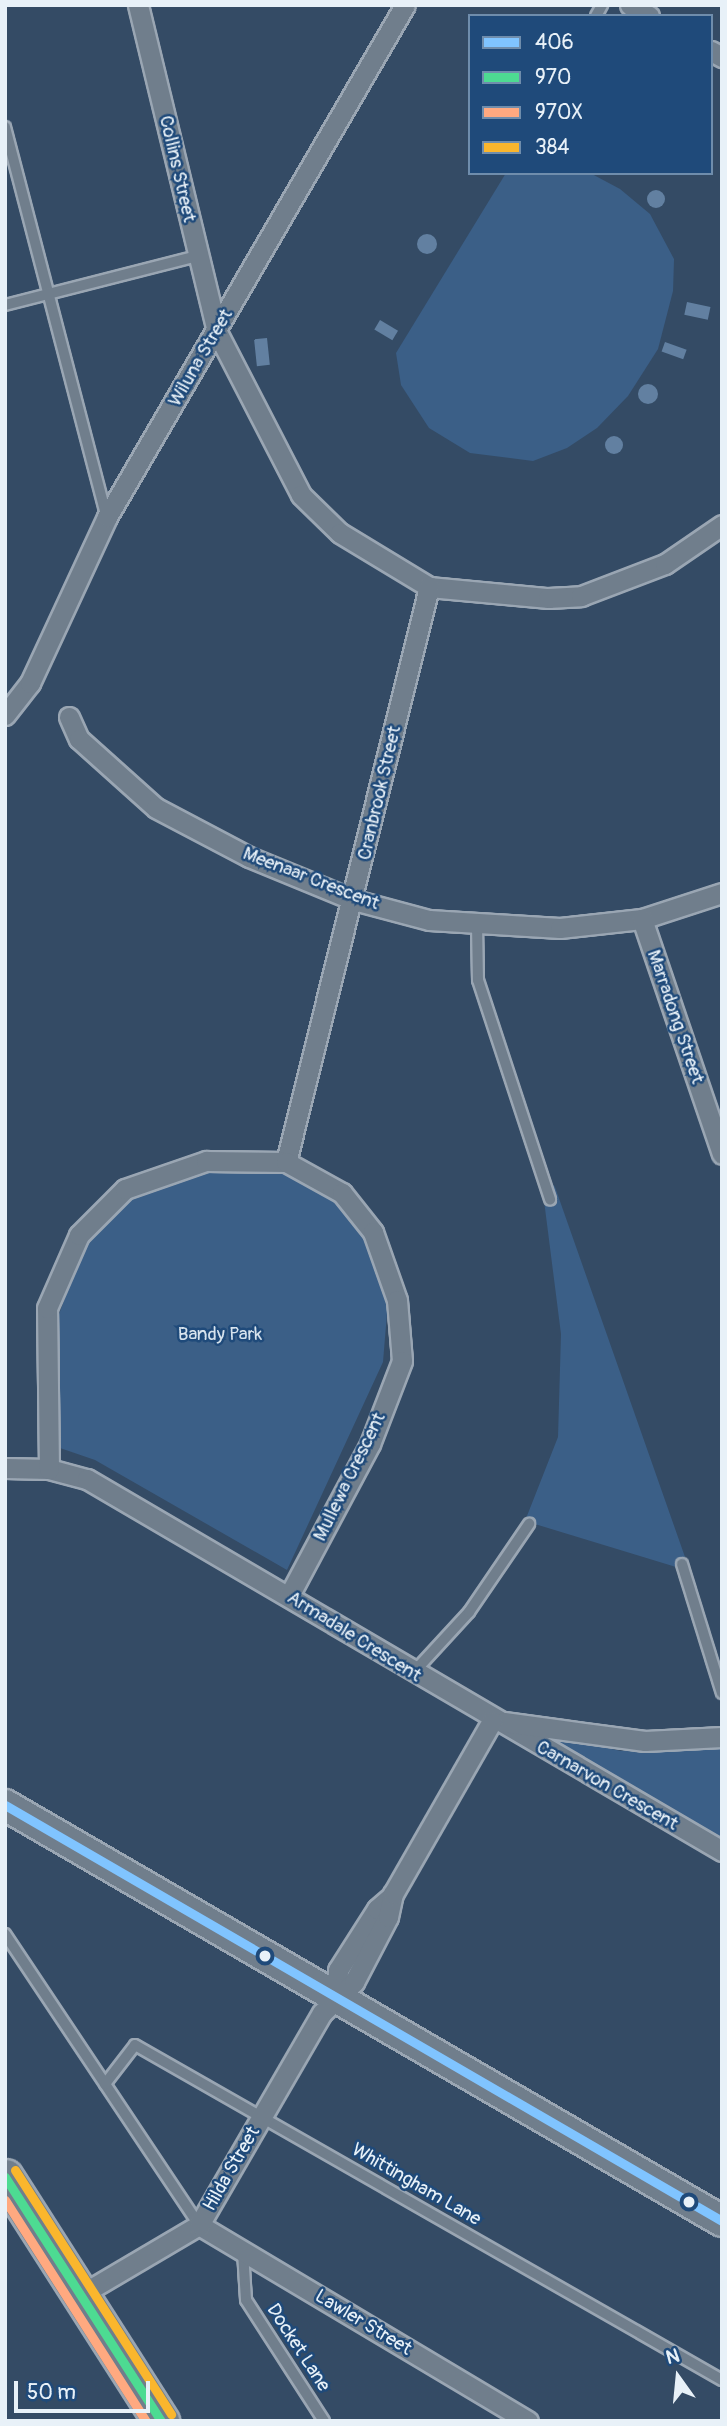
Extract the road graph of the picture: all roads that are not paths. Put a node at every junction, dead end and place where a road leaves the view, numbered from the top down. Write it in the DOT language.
graph roads {
  1 [pos="138,5"];
  2 [pos="405,5"];
  3 [pos="630,5"];
  4 [pos="646,14"];
  5 [pos="5,127"];
  6 [pos="197,256"];
  7 [pos="51,293"];
  8 [pos="5,305"];
  9 [pos="216,332"];
  10 [pos="107,517"];
  11 [pos="722,525"];
  12 [pos="429,587"];
  13 [pos="5,715"];
  14 [pos="69,718"];
  15 [pos="722,893"];
  16 [pos="354,900"];
  17 [pos="642,919"];
  18 [pos="478,924"];
  19 [pos="722,1154"];
  20 [pos="286,1162"];
  21 [pos="550,1199"];
  22 [pos="5,1468"];
  23 [pos="49,1469"];
  24 [pos="529,1524"];
  25 [pos="682,1564"];
  26 [pos="289,1596"];
  27 [pos="413,1674"];
  28 [pos="722,1693"];
  29 [pos="492,1721"];
  30 [pos="722,1737"];
  31 [pos="5,1805"];
  32 [pos="722,1851"];
  33 [pos="5,1934"];
  34 [pos="337,1999"];
  35 [pos="105,2084"];
  36 [pos="262,2117"];
  37 [pos="5,2177"];
  38 [pos="722,2221"];
  39 [pos="199,2225"];
  40 [pos="243,2252"];
  41 [pos="82,2294"];
  42 [pos="722,2380"];
  43 [pos="161,2421"];
  44 [pos="324,2421"];
  45 [pos="528,2421"];
  1 -- 6 [label="street, Collins Street"];
  2 -- 9 [label="street, Wiluna Street"];
  3 -- 4 [label="street"];
  5 -- 7 [label="lane"];
  6 -- 7 [label="lane"];
  6 -- 9 [label="street, Collins Street"];
  7 -- 8 [label="lane"];
  7 -- 10 [label="lane"];
  9 -- 10 [label="street, Wiluna Street"];
  9 -- 12 [label="street, Collins Street"];
  10 -- 13 [label="street, Wiluna Street"];
  11 -- 12 [label="street"];
  12 -- 16 [label="street, Cranbrook Street"];
  14 -- 16 [label="street, Meenaar Crescent"];
  15 -- 17 [label="street, Meenaar Crescent"];
  16 -- 18 [label="street, Meenaar Crescent"];
  16 -- 20 [label="street, Cranbrook Street"];
  17 -- 18 [label="street, Meenaar Crescent"];
  17 -- 19 [label="street, Marradong Street"];
  18 -- 21 [label="lane"];
  20 -- 23 [label="street, Mullewa Crescent"];
  20 -- 26 [label="street, Mullewa Crescent"];
  22 -- 23 [label="street, Armadale Crescent"];
  23 -- 26 [label="street, Armadale Crescent"];
  24 -- 27 [label="lane"];
  25 -- 28 [label="lane"];
  26 -- 27 [label="street, Armadale Crescent"];
  27 -- 29 [label="street, Armadale Crescent"];
  29 -- 30 [label="street, Armadale Crescent"];
  29 -- 32 [label="street, Carnarvon Crescent"];
  29 -- 34 [label="street"];
  31 -- 34 [label="main road"];
  33 -- 35 [label="lane"];
  34 -- 36 [label="street, Hilda Street"];
  34 -- 38 [label="main road"];
  35 -- 36 [label="lane, Whittingham Lane"];
  35 -- 39 [label="lane"];
  36 -- 39 [label="street, Hilda Street"];
  36 -- 42 [label="lane, Whittingham Lane"];
  37 -- 41 [label="highway"];
  39 -- 40 [label="street, Lawler Street"];
  39 -- 41 [label="street, Hilda Street"];
  40 -- 44 [label="lane, Docket Lane"];
  40 -- 45 [label="street, Lawler Street"];
  41 -- 43 [label="highway"];
}
